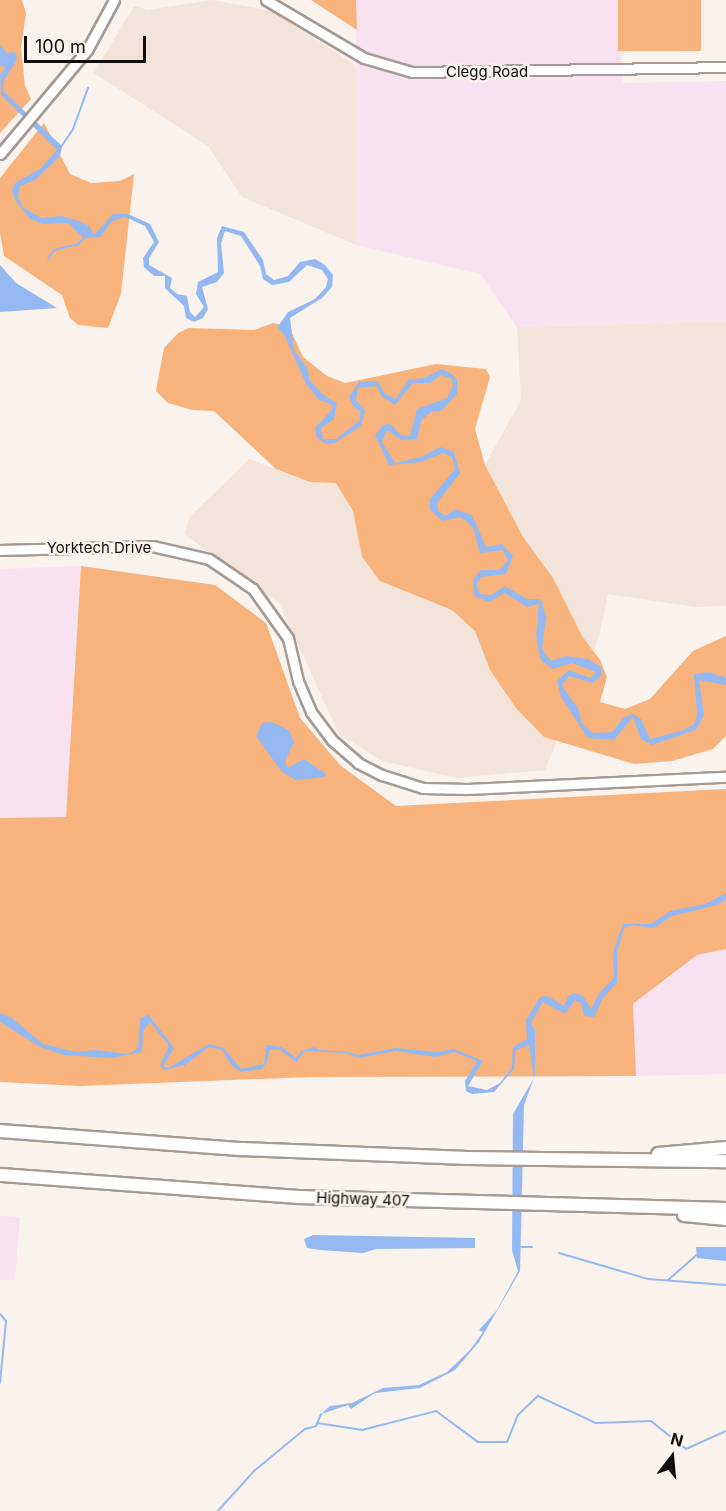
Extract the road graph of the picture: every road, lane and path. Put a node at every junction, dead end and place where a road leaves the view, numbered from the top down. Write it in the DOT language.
graph roads {
  1 [pos="114,0"];
  2 [pos="266,0"];
  3 [pos="726,67"];
  4 [pos="0,154"];
  5 [pos="0,550"];
  6 [pos="726,777"];
  7 [pos="0,1131"];
  8 [pos="726,1148"];
  9 [pos="594,1160"];
  10 [pos="726,1161"];
  11 [pos="0,1175"];
  12 [pos="630,1208"];
  13 [pos="726,1209"];
  14 [pos="726,1219"];
  1 -- 4 [label="street"];
  2 -- 3 [label="street, Clegg Road"];
  5 -- 6 [label="street, Yorktech Drive"];
  7 -- 9 [label="highway"];
  8 -- 9 [label="highway"];
  9 -- 10 [label="highway"];
  11 -- 12 [label="highway, Highway 407"];
  12 -- 13 [label="highway, Highway 407"];
  12 -- 14 [label="highway"];
}
